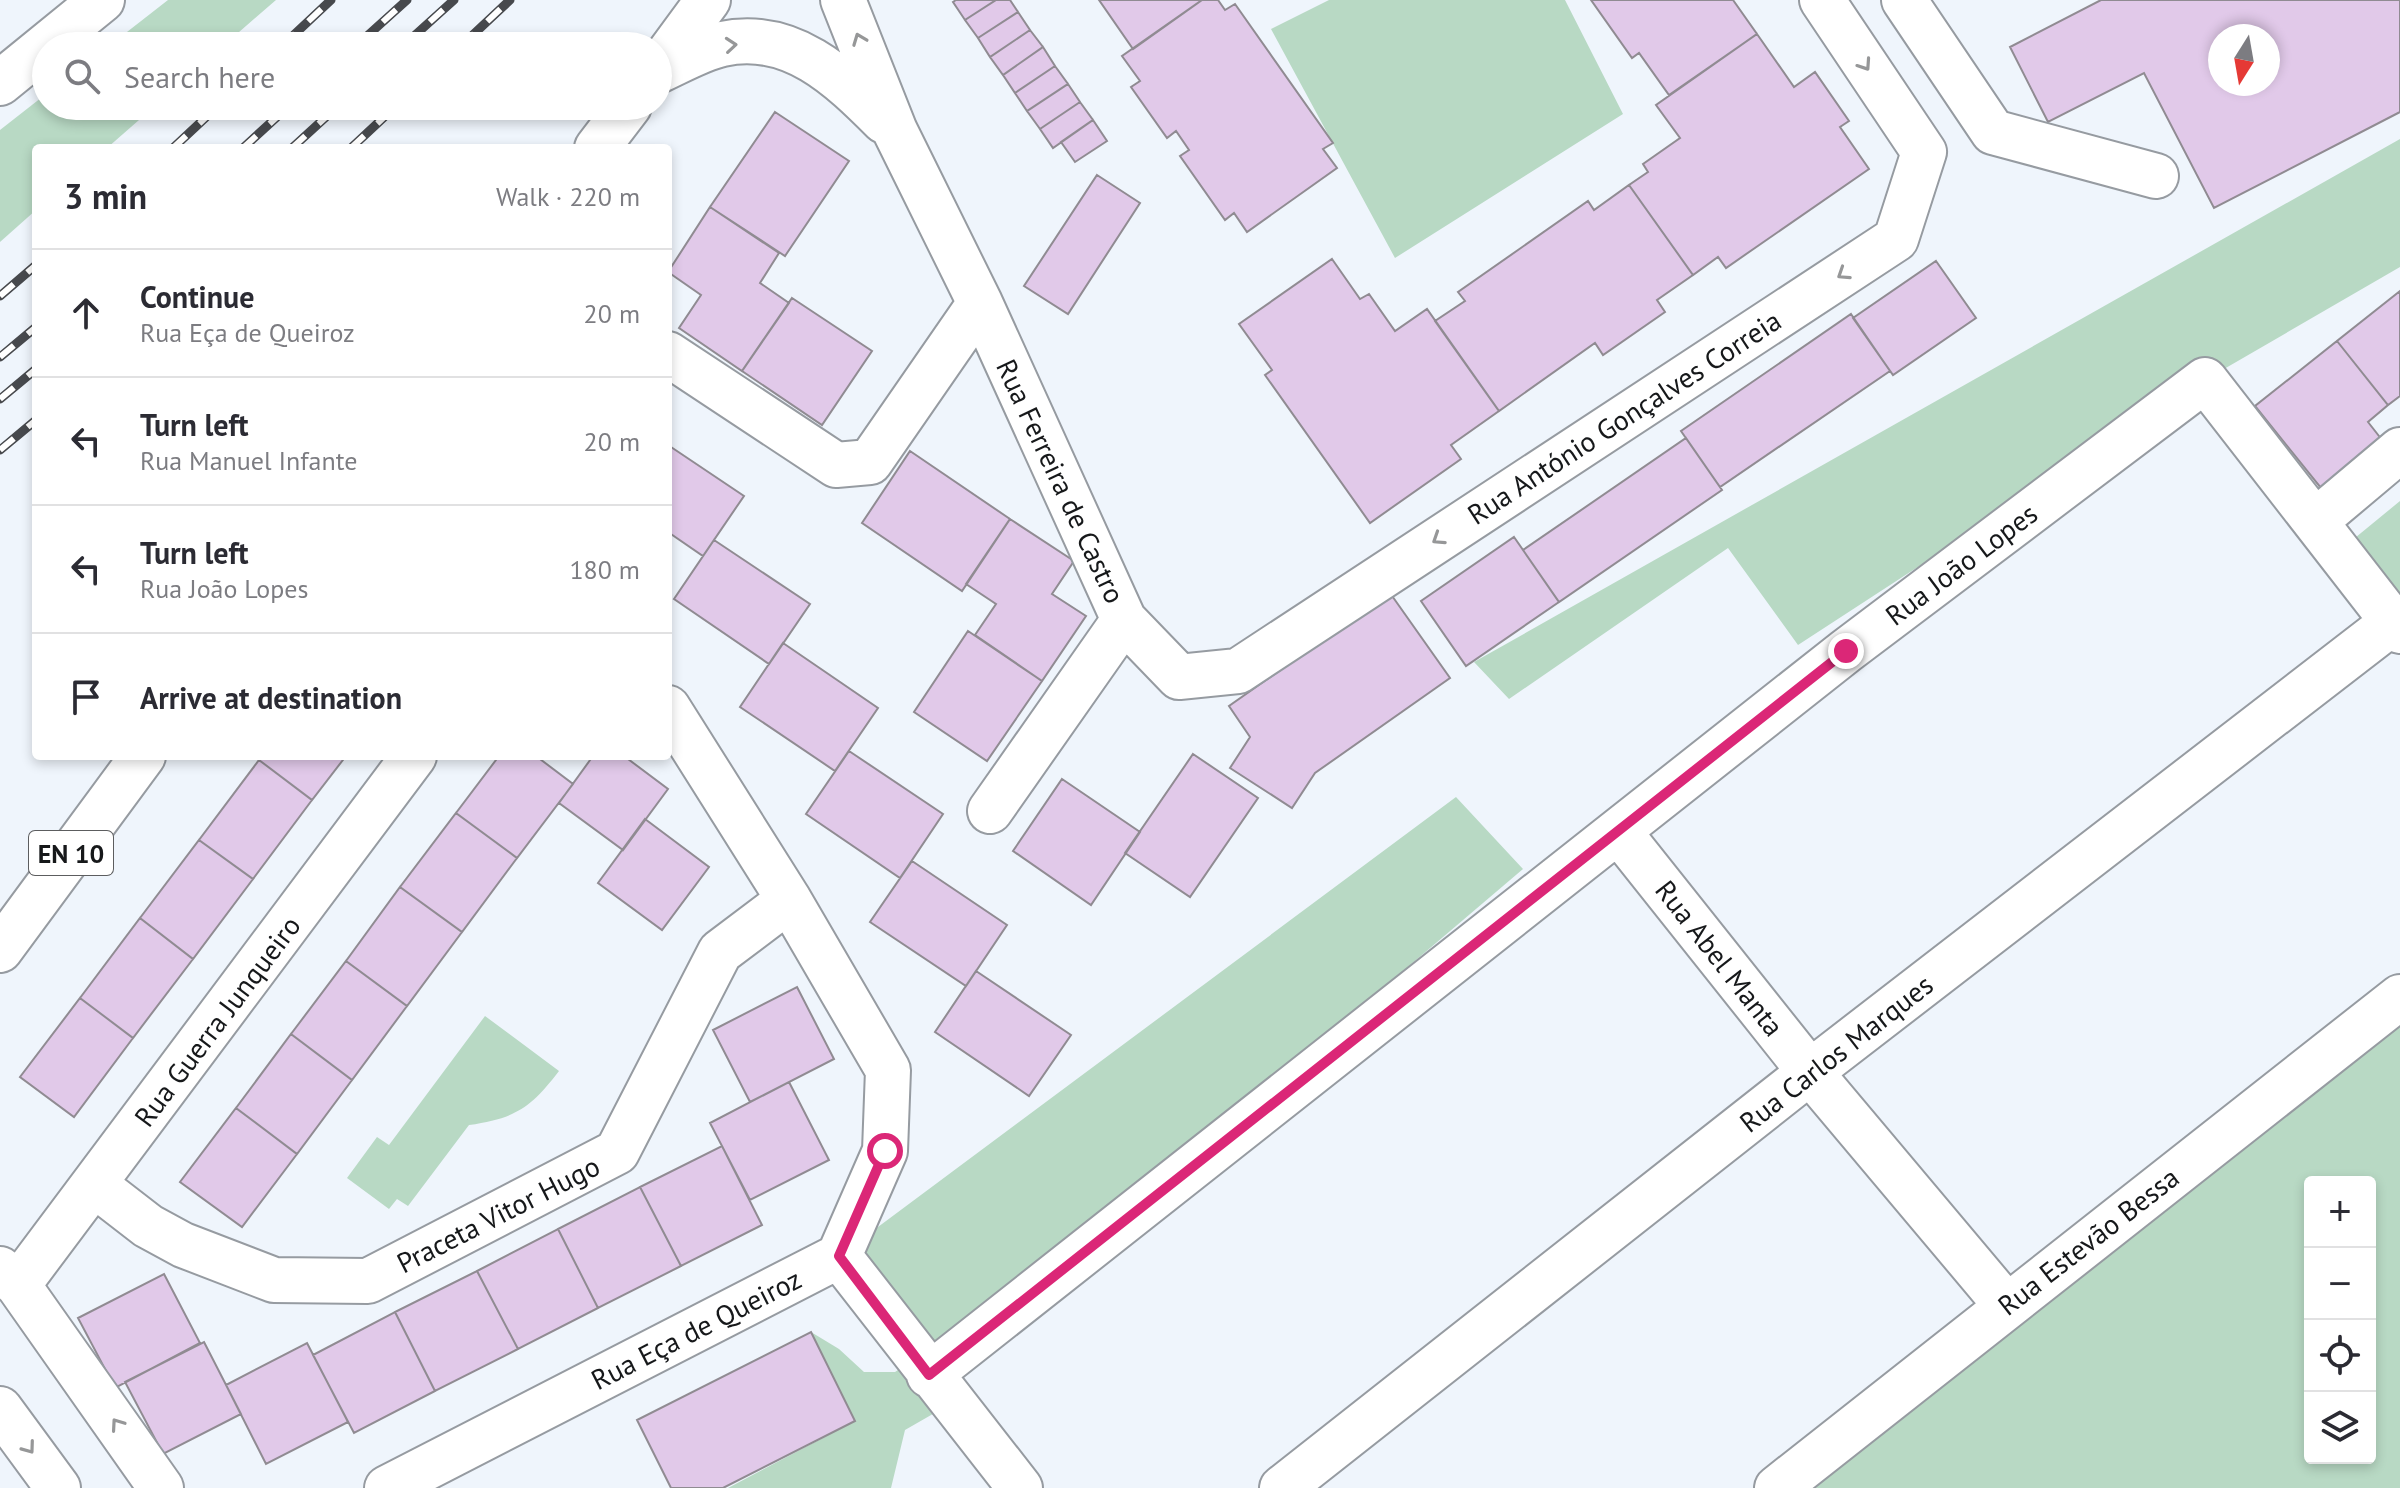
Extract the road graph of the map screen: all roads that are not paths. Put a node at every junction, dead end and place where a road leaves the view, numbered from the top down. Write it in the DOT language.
graph roads {
  1 [pos="102,0"];
  2 [pos="708,0"];
  3 [pos="843,0"];
  4 [pos="1822,0"];
  5 [pos="1904,0"];
  6 [pos="63,32"];
  7 [pos="672,50"];
  8 [pos="32,57"];
  9 [pos="672,64"];
  10 [pos="0,83"];
  11 [pos="618,120"];
  12 [pos="895,131"];
  13 [pos="600,144"];
  14 [pos="2156,176"];
  15 [pos="980,303"];
  16 [pos="672,357"];
  17 [pos="2400,450"];
  18 [pos="2317,524"];
  19 [pos="1124,620"];
  20 [pos="2397,626"];
  21 [pos="672,714"];
  22 [pos="140,760"];
  23 [pos="411,760"];
  24 [pos="990,811"];
  25 [pos="1619,832"];
  26 [pos="789,900"];
  27 [pos="0,950"];
  28 [pos="2400,997"];
  29 [pos="1810,1072"];
  30 [pos="95,1185"];
  31 [pos="839,1256"];
  32 [pos="9,1277"];
  33 [pos="2006,1305"];
  34 [pos="929,1375"];
  35 [pos="0,1409"];
  36 [pos="58,1488"];
  37 [pos="161,1488"];
  38 [pos="387,1488"];
  39 [pos="1020,1488"];
  40 [pos="1282,1488"];
  41 [pos="1777,1488"];
  1 -- 6 [label="street"];
  2 -- 7 [label="street"];
  12 -- 3 [label="street, Rua Ferreira de Castro, one-way"];
  4 -- 19 [label="street, Rua António Gonçalves Correia, one-way"];
  5 -- 14 [label="street"];
  8 -- 10 [label="street"];
  9 -- 12 [label="street, Rua Ferreira de Castro, one-way"];
  11 -- 13 [label="street"];
  12 -- 15 [label="street, Rua Ferreira de Castro"];
  15 -- 16 [label="street"];
  15 -- 19 [label="street, Rua Ferreira de Castro"];
  17 -- 18 [label="street"];
  18 -- 20 [label="street"];
  18 -- 25 [label="street, Rua João Lopes"];
  19 -- 24 [label="street, Rua Ferreira de Castro"];
  20 -- 29 [label="street, Rua Carlos Marques"];
  21 -- 26 [label="street"];
  22 -- 27 [label="street, EN 10"];
  23 -- 30 [label="street, Rua Guerra Junqueiro"];
  25 -- 29 [label="street, Rua Abel Manta"];
  25 -- 34 [label="street, Rua João Lopes"];
  26 -- 30 [label="street, Praceta Vitor Hugo"];
  26 -- 31 [label="street"];
  28 -- 33 [label="street, Rua Estevão Bessa"];
  29 -- 33 [label="street, Rua Abel Manta"];
  29 -- 40 [label="street, Rua Carlos Marques"];
  30 -- 32 [label="street, Rua Guerra Junqueiro"];
  31 -- 34 [label="street"];
  31 -- 38 [label="street, Rua Eça de Queiroz"];
  37 -- 32 [label="street, one-way"];
  33 -- 41 [label="street, Rua Estevão Bessa"];
  34 -- 39 [label="street"];
  35 -- 36 [label="street, one-way"];
}
